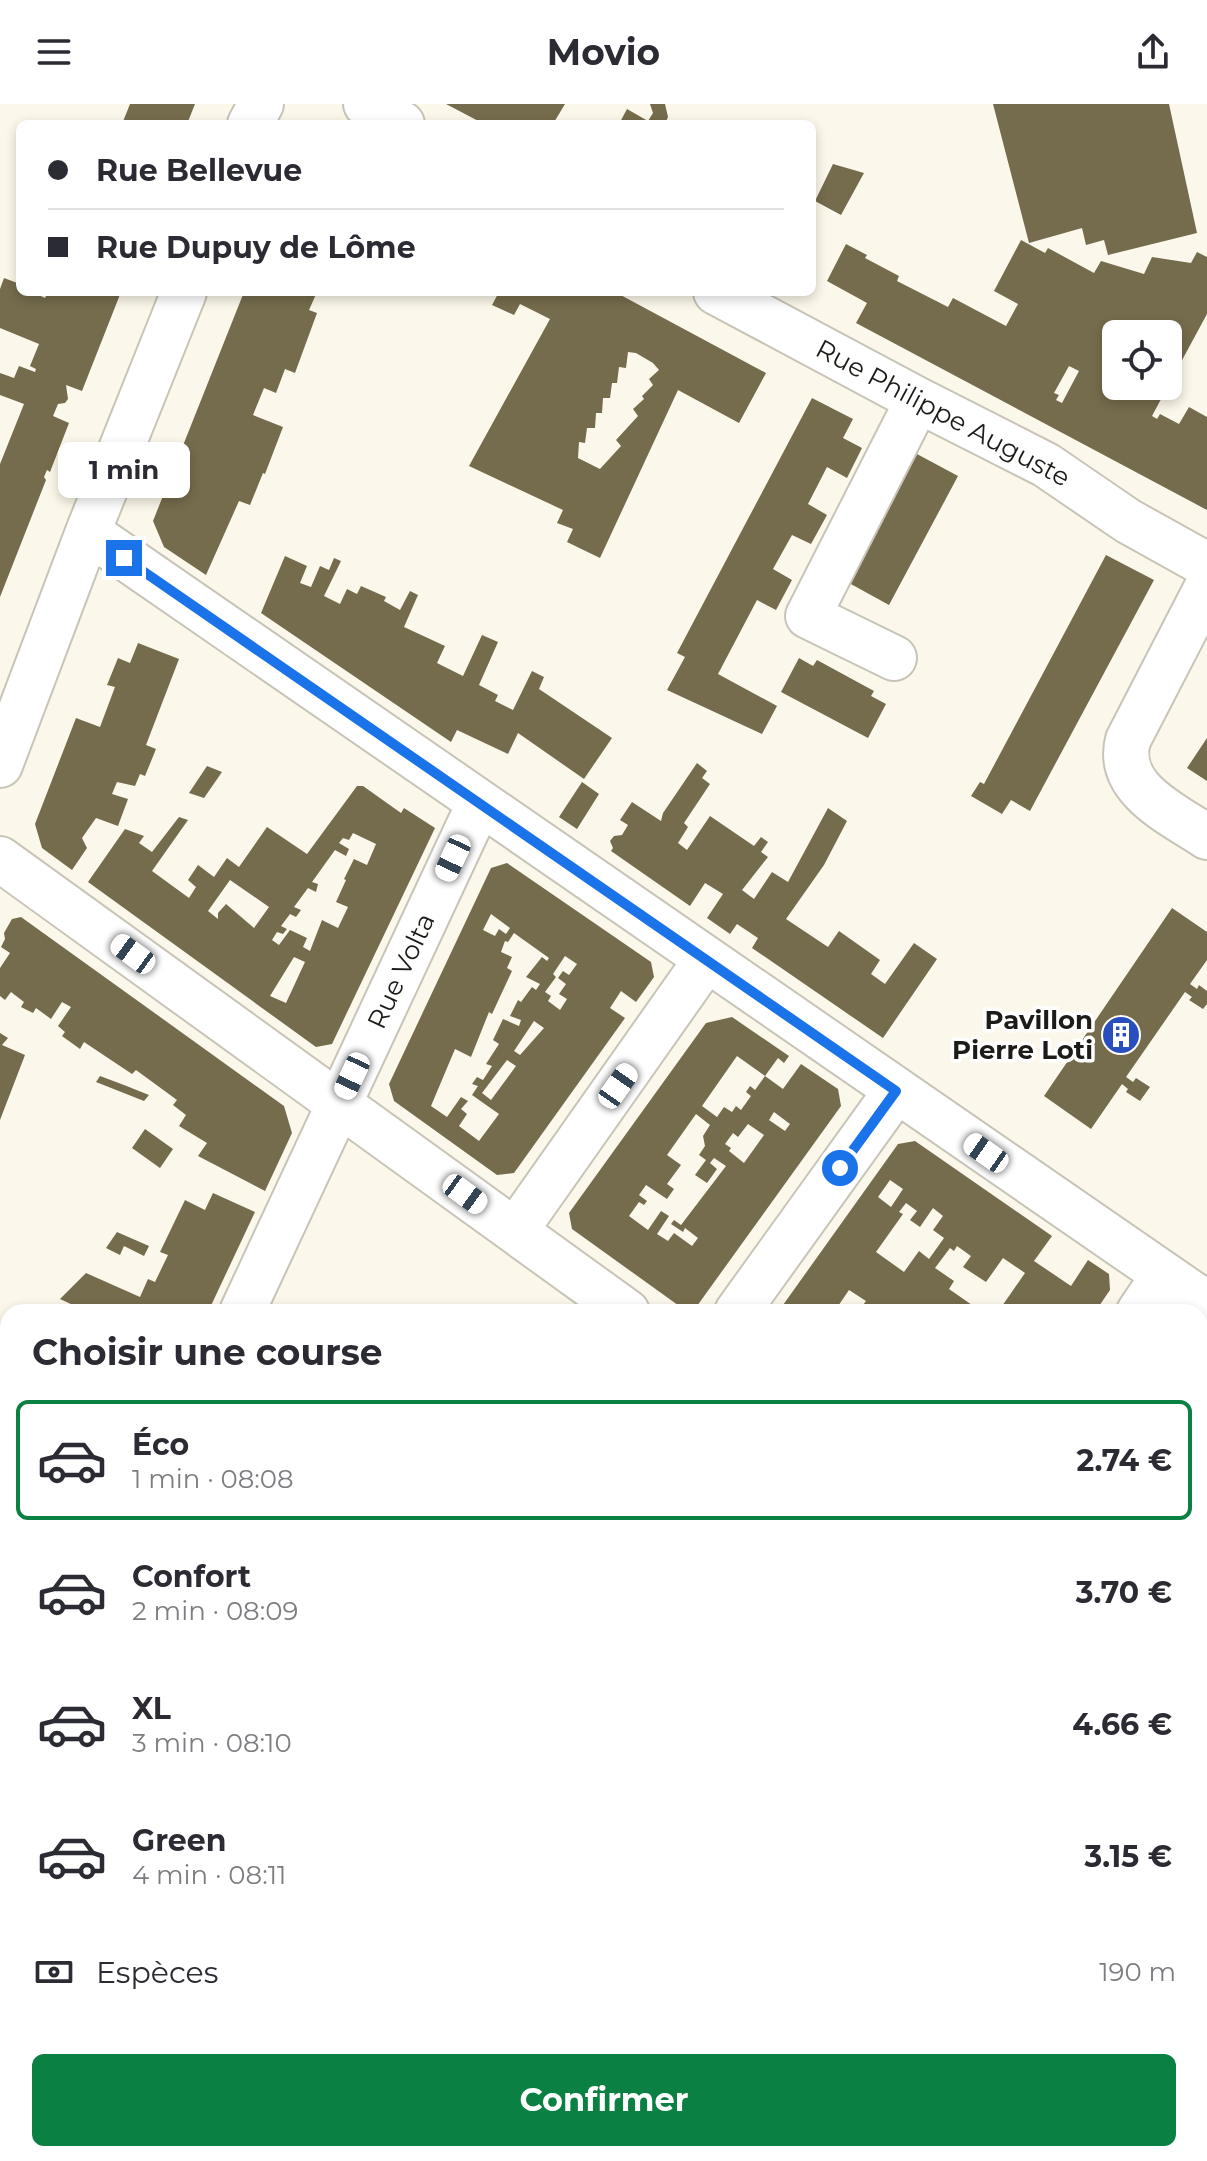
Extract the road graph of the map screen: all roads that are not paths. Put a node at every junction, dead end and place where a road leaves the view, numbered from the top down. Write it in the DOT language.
graph roads {
  1 [pos="366,104"];
  2 [pos="395,120"];
  3 [pos="182,296"];
  4 [pos="723,296"];
  5 [pos="918,400"];
  6 [pos="88,532"];
  7 [pos="1207,565"];
  8 [pos="1207,587"];
  9 [pos="894,658"];
  10 [pos="0,765"];
  11 [pos="479,804"];
  12 [pos="1207,837"];
  13 [pos="0,859"];
  14 [pos="706,960"];
  15 [pos="896,1091"];
  16 [pos="340,1103"];
  17 [pos="515,1231"];
  18 [pos="1164,1275"];
  19 [pos="246,1304"];
  20 [pos="616,1304"];
  21 [pos="743,1304"];
  22 [pos="1144,1304"];
  23 [pos="1207,1304"];
  1 -- 2 [label="street"];
  3 -- 6 [label="street"];
  4 -- 5 [label="street, Rue Philippe Auguste"];
  5 -- 7 [label="street, Rue Philippe Auguste"];
  5 -- 9 [label="street"];
  6 -- 10 [label="street"];
  6 -- 11 [label="street"];
  8 -- 12 [label="street"];
  11 -- 14 [label="street"];
  11 -- 16 [label="street, Rue Volta"];
  13 -- 16 [label="street"];
  14 -- 15 [label="street"];
  14 -- 17 [label="street"];
  15 -- 18 [label="street"];
  15 -- 21 [label="street"];
  16 -- 17 [label="street"];
  16 -- 19 [label="street, Rue Volta"];
  17 -- 20 [label="street"];
  18 -- 22 [label="street"];
  18 -- 23 [label="street"];
}
